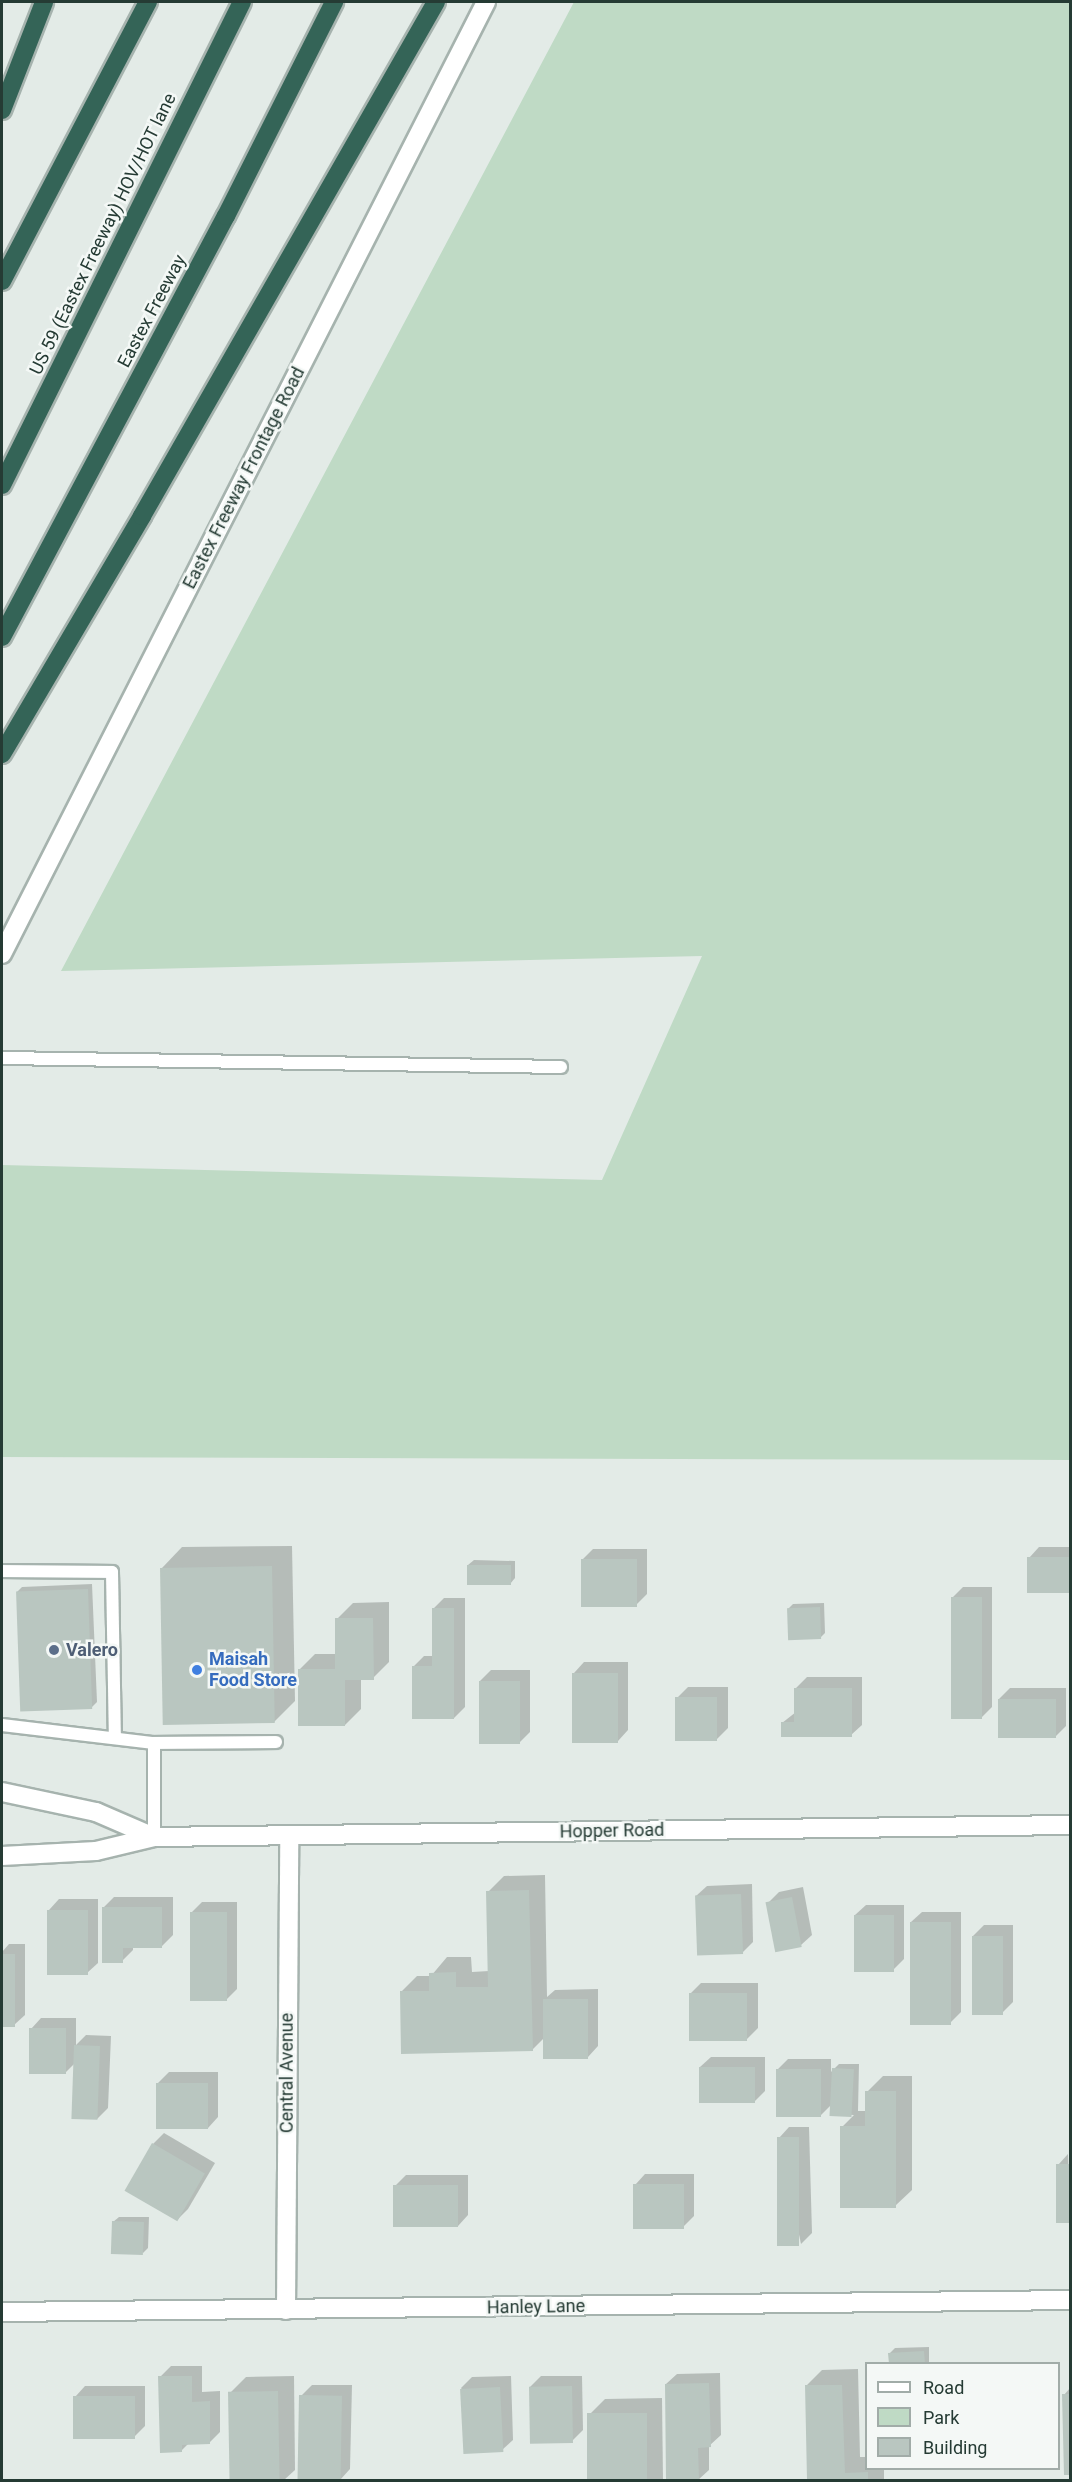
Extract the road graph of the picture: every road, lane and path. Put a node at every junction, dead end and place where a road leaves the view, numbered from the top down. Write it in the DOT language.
graph roads {
  1 [pos="44,2"];
  2 [pos="148,2"];
  3 [pos="242,2"];
  4 [pos="334,2"];
  5 [pos="436,2"];
  6 [pos="486,2"];
  7 [pos="2,110"];
  8 [pos="2,281"];
  9 [pos="2,485"];
  10 [pos="2,637"];
  11 [pos="2,754"];
  12 [pos="2,954"];
  13 [pos="2,1058"];
  14 [pos="561,1067"];
  15 [pos="2,1571"];
  16 [pos="2,1725"];
  17 [pos="115,1738"];
  18 [pos="276,1742"];
  19 [pos="154,1743"];
  20 [pos="2,1792"];
  21 [pos="1071,1825"];
  22 [pos="289,1836"];
  23 [pos="154,1837"];
  24 [pos="2,1856"];
  25 [pos="1071,2300"];
  26 [pos="285,2310"];
  27 [pos="2,2312"];
  1 -- 7 [label="highway"];
  2 -- 8 [label="highway"];
  3 -- 9 [label="highway, US 59 (Eastex Freeway) HOV/HOT lane"];
  4 -- 10 [label="highway, Eastex Freeway"];
  5 -- 11 [label="highway"];
  6 -- 12 [label="main road, Eastex Freeway Frontage Road"];
  13 -- 14 [label="lane"];
  15 -- 17 [label="lane"];
  16 -- 17 [label="lane"];
  17 -- 19 [label="lane"];
  18 -- 19 [label="lane"];
  19 -- 23 [label="lane"];
  20 -- 23 [label="main road, Hopper Road"];
  21 -- 22 [label="main road, Hopper Road"];
  22 -- 23 [label="main road, Hopper Road"];
  22 -- 26 [label="main road, Central Avenue"];
  23 -- 24 [label="main road, Hopper Road"];
  25 -- 26 [label="main road, Hanley Lane"];
  26 -- 27 [label="main road, Hanley Lane"];
}
